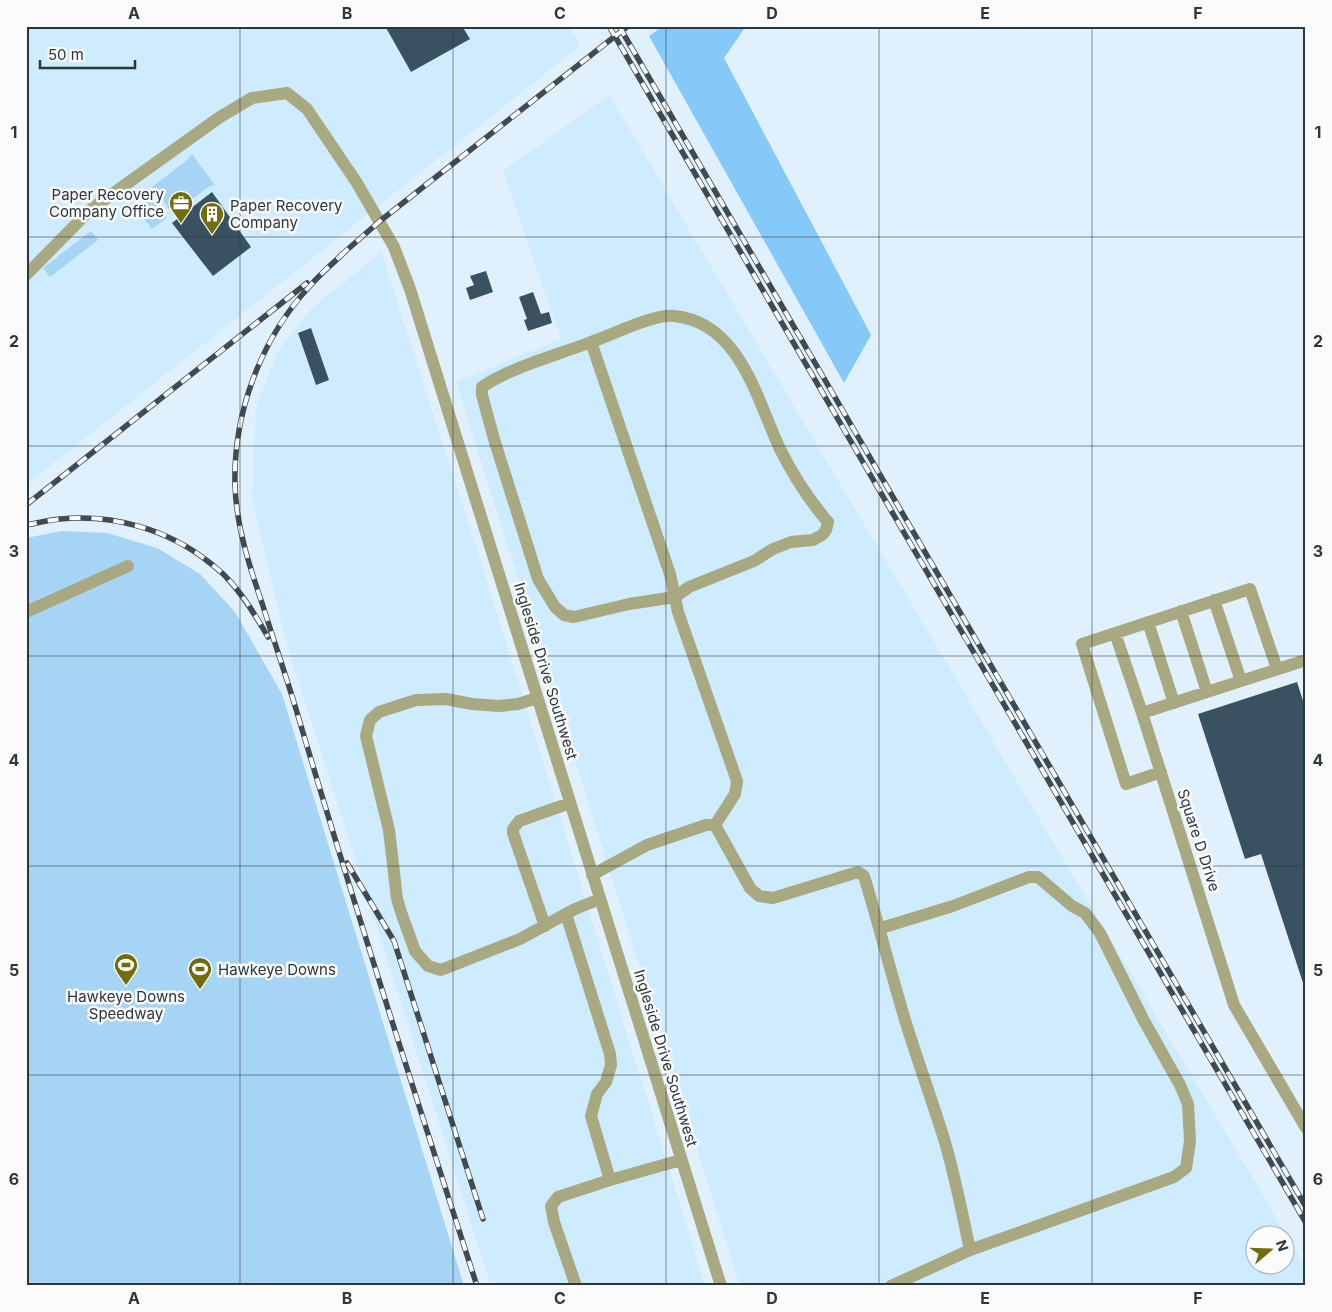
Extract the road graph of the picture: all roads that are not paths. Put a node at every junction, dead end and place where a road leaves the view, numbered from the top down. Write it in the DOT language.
graph roads {
  1 [pos="26,275"];
  2 [pos="591,342"];
  3 [pos="128,566"];
  4 [pos="675,596"];
  5 [pos="1214,600"];
  6 [pos="1181,611"];
  7 [pos="26,612"];
  8 [pos="1148,622"];
  9 [pos="1115,633"];
  10 [pos="1306,660"];
  11 [pos="1277,669"];
  12 [pos="1241,681"];
  13 [pos="1207,692"];
  14 [pos="537,698"];
  15 [pos="1174,703"];
  16 [pos="1142,713"];
  17 [pos="1161,772"];
  18 [pos="570,803"];
  19 [pos="715,825"];
  20 [pos="592,875"];
  21 [pos="600,899"];
  22 [pos="566,914"];
  23 [pos="545,926"];
  24 [pos="880,928"];
  25 [pos="1305,1126"];
  26 [pos="681,1160"];
  27 [pos="610,1180"];
  28 [pos="970,1250"];
  29 [pos="576,1286"];
  30 [pos="721,1286"];
  31 [pos="891,1286"];
  1 -- 14 [label="street, Ingleside Drive Southwest"];
  2 -- 4 [label="street"];
  2 -- 4 [label="street"];
  2 -- 4 [label="street"];
  3 -- 7 [label="street"];
  4 -- 19 [label="street"];
  5 -- 6 [label="street"];
  5 -- 11 [label="street"];
  5 -- 12 [label="street"];
  6 -- 8 [label="street"];
  6 -- 13 [label="street"];
  8 -- 9 [label="street"];
  8 -- 15 [label="street"];
  9 -- 16 [label="street, Square D Drive"];
  9 -- 17 [label="street"];
  10 -- 11 [label="street"];
  11 -- 12 [label="street"];
  12 -- 13 [label="street"];
  13 -- 15 [label="street"];
  14 -- 18 [label="street, Ingleside Drive Southwest"];
  14 -- 23 [label="street"];
  15 -- 16 [label="street"];
  16 -- 17 [label="street, Square D Drive"];
  17 -- 25 [label="street, Square D Drive"];
  18 -- 20 [label="street, Ingleside Drive Southwest"];
  18 -- 23 [label="street"];
  19 -- 20 [label="street"];
  19 -- 24 [label="street"];
  20 -- 21 [label="street, Ingleside Drive Southwest"];
  21 -- 22 [label="street"];
  21 -- 26 [label="street, Ingleside Drive Southwest"];
  22 -- 23 [label="street"];
  22 -- 27 [label="street"];
  24 -- 28 [label="street"];
  24 -- 28 [label="street"];
  26 -- 27 [label="street"];
  26 -- 30 [label="street, Ingleside Drive Southwest"];
  27 -- 29 [label="street"];
  28 -- 31 [label="street"];
}
